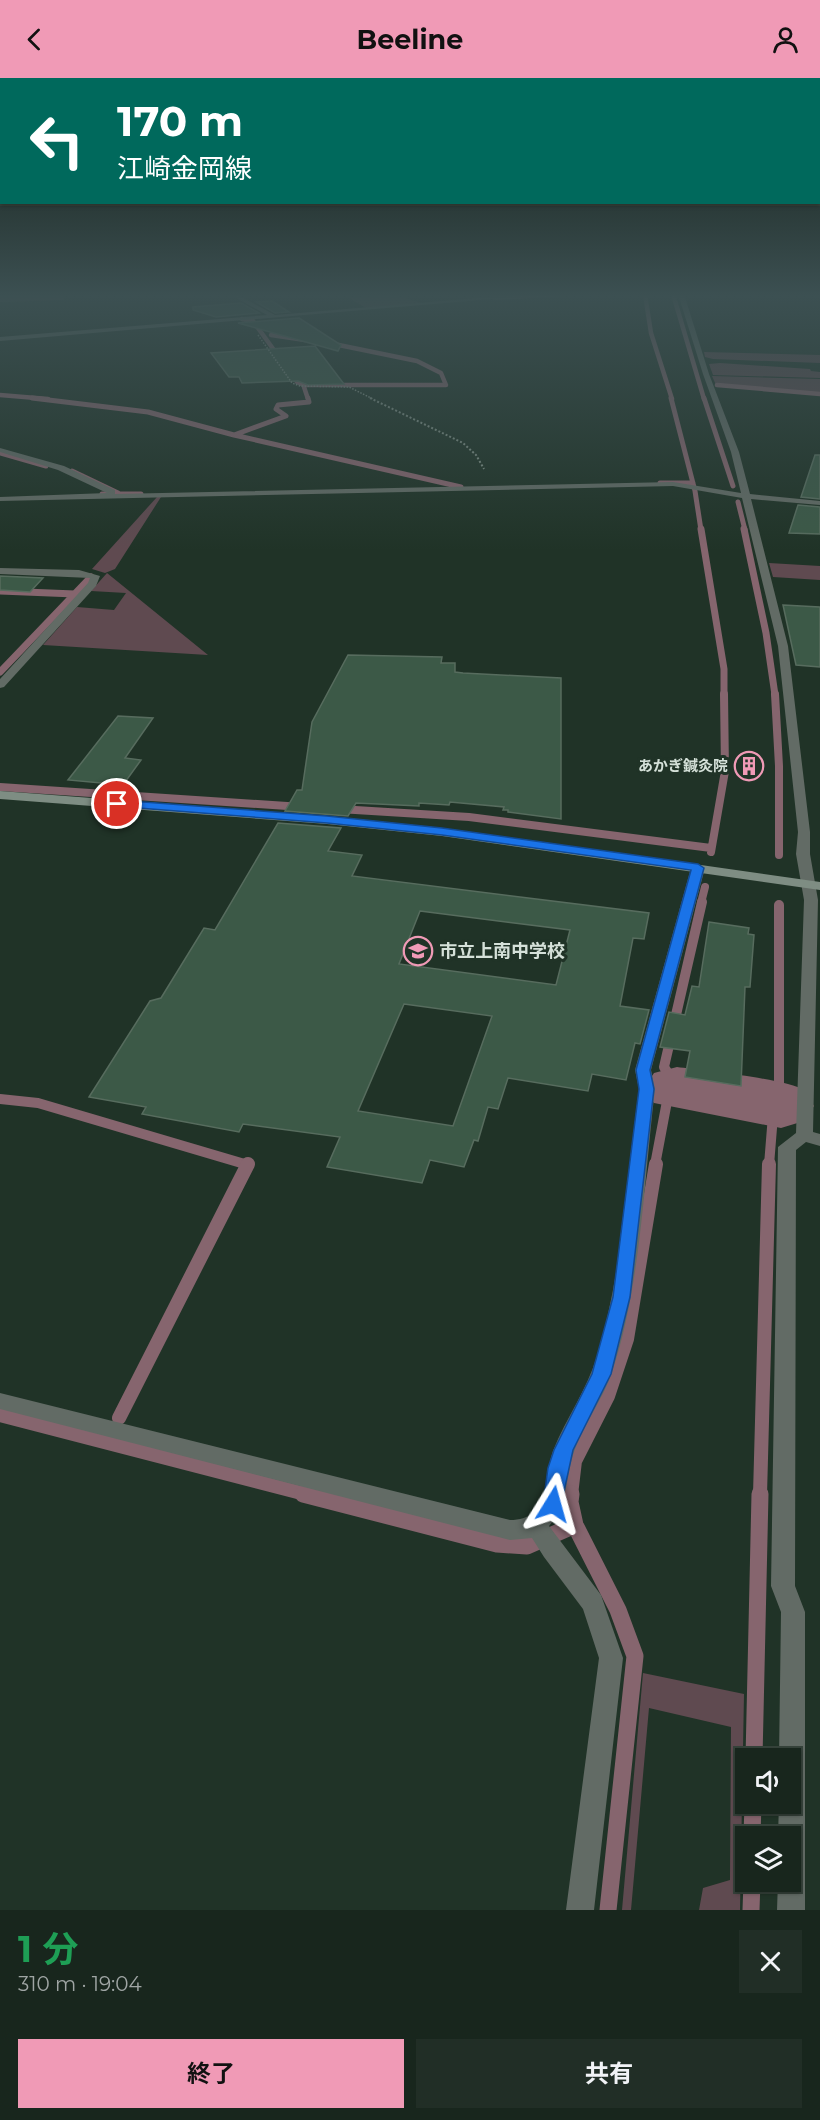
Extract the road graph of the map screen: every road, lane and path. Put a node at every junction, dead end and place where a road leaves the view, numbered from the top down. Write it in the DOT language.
graph roads {
  1 [pos="289,379"];
  2 [pos="708,379"];
  3 [pos="0,450"];
  4 [pos="488,475"];
  5 [pos="111,494"];
  6 [pos="746,496"];
  7 [pos="0,499"];
  8 [pos="820,503"];
  9 [pos="0,571"];
  10 [pos="0,685"];
  11 [pos="0,795"];
  12 [pos="698,868"];
  13 [pos="814,885"];
  14 [pos="812,1138"];
  15 [pos="0,1401"];
  16 [pos="543,1536"];
  17 [pos="580,1910"];
  18 [pos="791,1910"];
  1 -- 4 [label="path"];
  2 -- 6 [label="street"];
  3 -- 5 [label="street"];
  5 -- 6 [label="street"];
  5 -- 7 [label="street"];
  6 -- 8 [label="street"];
  6 -- 13 [label="street"];
  9 -- 10 [label="street"];
  11 -- 12 [label="main road"];
  12 -- 13 [label="main road"];
  12 -- 16 [label="street"];
  13 -- 14 [label="street"];
  14 -- 18 [label="street"];
  15 -- 16 [label="street"];
  16 -- 17 [label="street"];
}
